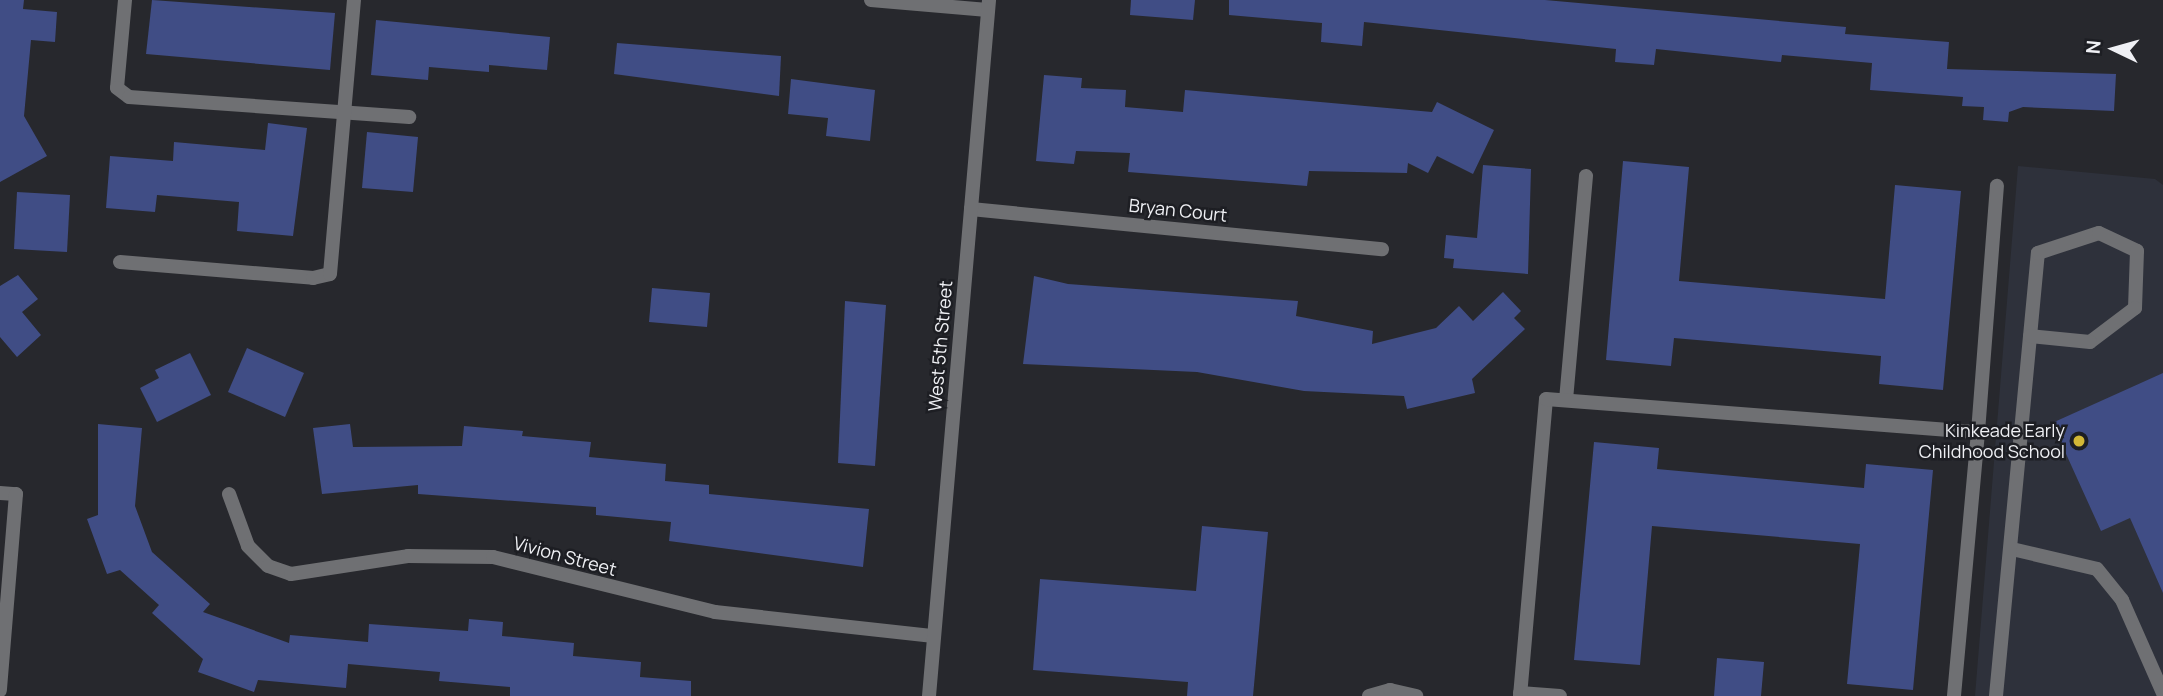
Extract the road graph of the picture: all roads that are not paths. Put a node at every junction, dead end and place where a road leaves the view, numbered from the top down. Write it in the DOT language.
graph roads {
  1 [pos="125,0"];
  2 [pos="354,0"];
  3 [pos="871,0"];
  4 [pos="988,5"];
  5 [pos="345,113"];
  6 [pos="409,117"];
  7 [pos="1586,176"];
  8 [pos="1997,186"];
  9 [pos="971,209"];
  10 [pos="1382,249"];
  11 [pos="120,262"];
  12 [pos="2030,336"];
  13 [pos="1566,400"];
  14 [pos="1978,432"];
  15 [pos="0,493"];
  16 [pos="229,494"];
  17 [pos="2012,549"];
  18 [pos="934,636"];
  19 [pos="0,690"];
  20 [pos="2163,693"];
  21 [pos="1520,694"];
  22 [pos="929,696"];
  23 [pos="1369,696"];
  24 [pos="1416,696"];
  25 [pos="1560,696"];
  26 [pos="1954,696"];
  27 [pos="1996,696"];
  1 -- 5 [label="street"];
  2 -- 5 [label="street"];
  3 -- 4 [label="street"];
  4 -- 9 [label="street, West 5th Street"];
  5 -- 6 [label="street"];
  5 -- 11 [label="street"];
  7 -- 13 [label="street"];
  8 -- 14 [label="street"];
  9 -- 10 [label="street, Bryan Court"];
  9 -- 18 [label="street, West 5th Street"];
  12 -- 12 [label="street"];
  12 -- 17 [label="street"];
  13 -- 14 [label="street"];
  13 -- 21 [label="street"];
  14 -- 26 [label="street"];
  15 -- 19 [label="street"];
  16 -- 18 [label="street, Vivion Street"];
  17 -- 20 [label="street"];
  17 -- 27 [label="street"];
  18 -- 22 [label="street, West 5th Street"];
  21 -- 25 [label="street"];
  23 -- 24 [label="street"];
}
